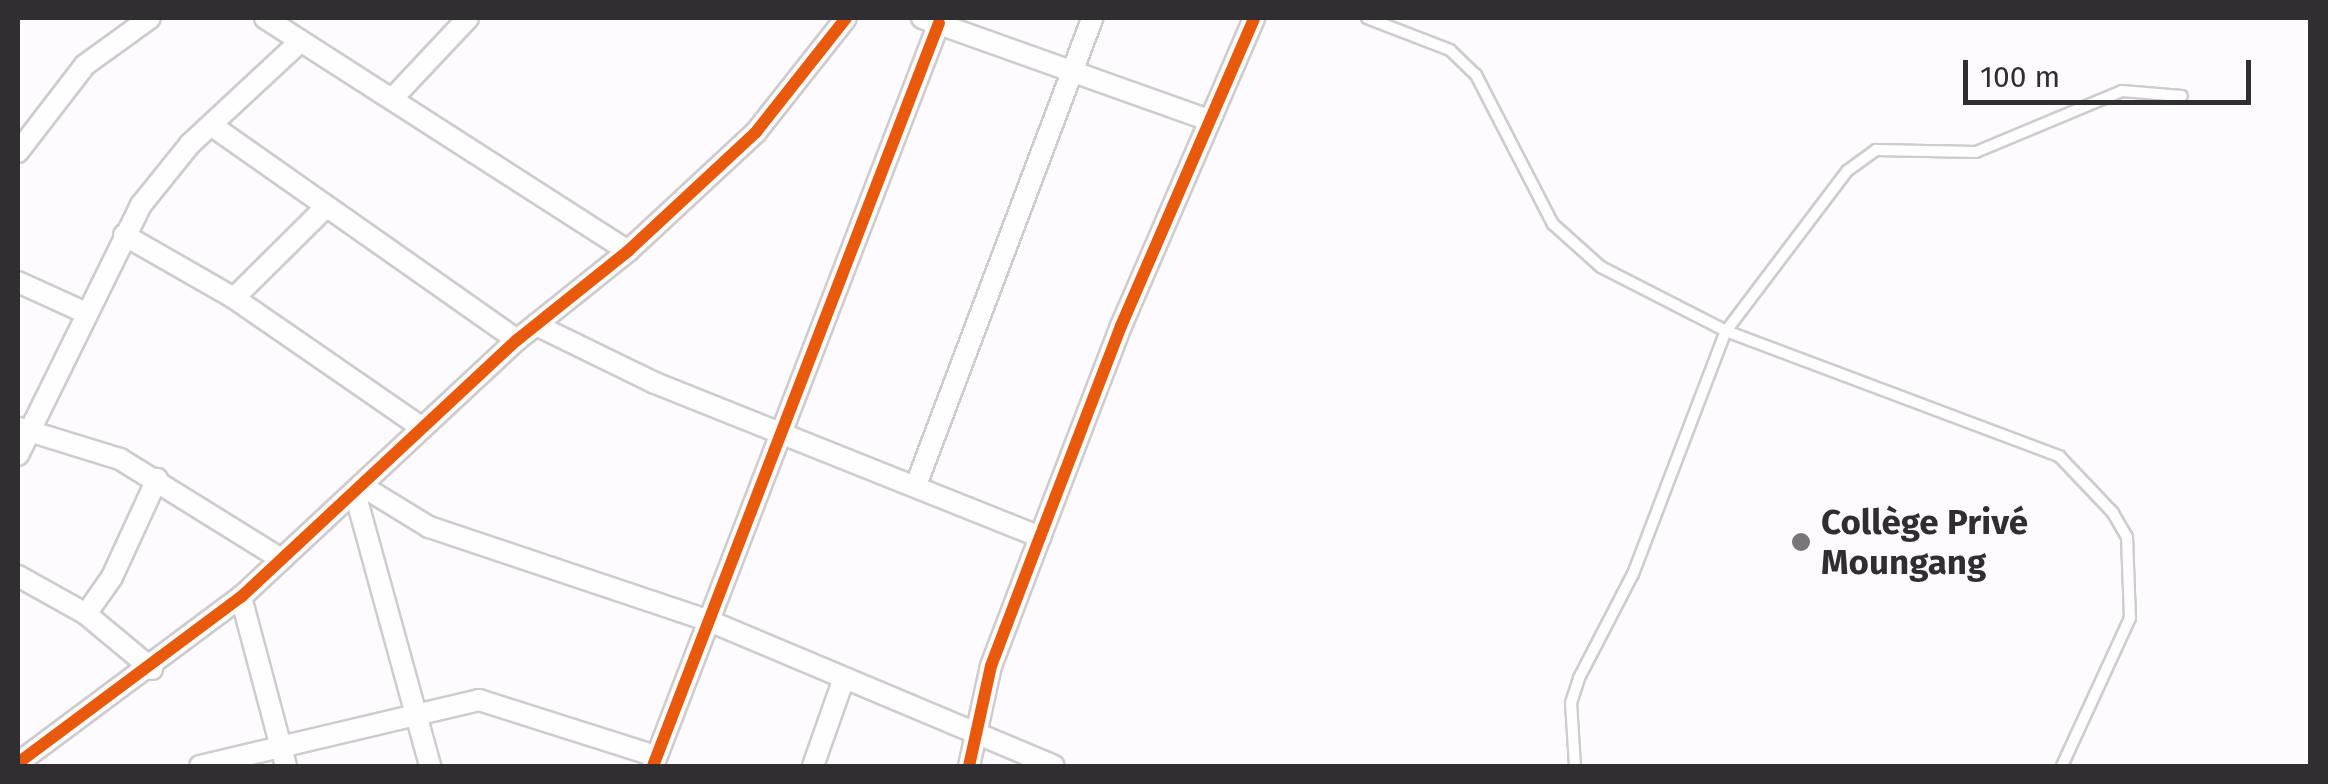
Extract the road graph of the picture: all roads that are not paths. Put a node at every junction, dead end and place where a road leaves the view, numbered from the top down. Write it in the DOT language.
graph roads {
  1 [pos="150,18"];
  2 [pos="264,18"];
  3 [pos="468,18"];
  4 [pos="846,18"];
  5 [pos="1092,18"];
  6 [pos="1367,18"];
  7 [pos="1258,19"];
  8 [pos="931,20"];
  9 [pos="301,41"];
  10 [pos="1071,68"];
  11 [pos="2182,96"];
  12 [pos="392,99"];
  13 [pos="1209,120"];
  14 [pos="211,125"];
  15 [pos="18,152"];
  16 [pos="325,208"];
  17 [pos="124,235"];
  18 [pos="628,251"];
  19 [pos="18,282"];
  20 [pos="234,298"];
  21 [pos="86,313"];
  22 [pos="536,324"];
  23 [pos="1726,331"];
  24 [pos="516,340"];
  25 [pos="421,427"];
  26 [pos="23,430"];
  27 [pos="781,432"];
  28 [pos="18,455"];
  29 [pos="157,479"];
  30 [pos="916,485"];
  31 [pos="359,489"];
  32 [pos="1040,537"];
  33 [pos="281,559"];
  34 [pos="18,576"];
  35 [pos="240,598"];
  36 [pos="86,614"];
  37 [pos="708,620"];
  38 [pos="152,669"];
  39 [pos="843,681"];
  40 [pos="414,712"];
  41 [pos="980,736"];
  42 [pos="279,742"];
  43 [pos="654,762"];
  44 [pos="18,764"];
  45 [pos="200,766"];
  46 [pos="286,766"];
  47 [pos="430,766"];
  48 [pos="813,766"];
  49 [pos="969,766"];
  50 [pos="1054,766"];
  51 [pos="1575,766"];
  52 [pos="2062,766"];
  1 -- 15 [label="street"];
  2 -- 9 [label="street"];
  3 -- 12 [label="street"];
  4 -- 18 [label="street"];
  5 -- 10 [label="street"];
  6 -- 23 [label="lane"];
  7 -- 13 [label="street"];
  8 -- 10 [label="street"];
  8 -- 27 [label="street"];
  9 -- 12 [label="street"];
  9 -- 14 [label="street"];
  10 -- 13 [label="street"];
  10 -- 30 [label="street"];
  11 -- 23 [label="lane"];
  12 -- 18 [label="street"];
  13 -- 32 [label="street"];
  14 -- 16 [label="street"];
  14 -- 17 [label="street"];
  16 -- 20 [label="street"];
  16 -- 24 [label="street"];
  17 -- 20 [label="street"];
  17 -- 21 [label="street"];
  18 -- 22 [label="street"];
  19 -- 21 [label="street"];
  20 -- 25 [label="street"];
  21 -- 26 [label="street"];
  22 -- 24 [label="street"];
  22 -- 27 [label="street"];
  23 -- 51 [label="lane"];
  23 -- 52 [label="lane"];
  24 -- 25 [label="street"];
  25 -- 31 [label="street"];
  26 -- 28 [label="street"];
  26 -- 29 [label="street"];
  27 -- 30 [label="street"];
  27 -- 37 [label="street"];
  29 -- 33 [label="street"];
  29 -- 36 [label="street"];
  30 -- 32 [label="street"];
  31 -- 33 [label="street"];
  31 -- 37 [label="street"];
  31 -- 40 [label="street"];
  32 -- 41 [label="street"];
  33 -- 35 [label="street"];
  34 -- 36 [label="street"];
  35 -- 38 [label="street"];
  35 -- 42 [label="street"];
  36 -- 38 [label="street"];
  37 -- 39 [label="street"];
  37 -- 43 [label="street"];
  38 -- 44 [label="street"];
  39 -- 41 [label="street"];
  39 -- 48 [label="street"];
  40 -- 42 [label="street"];
  40 -- 43 [label="street"];
  40 -- 47 [label="street"];
  41 -- 49 [label="street"];
  41 -- 50 [label="street"];
  42 -- 45 [label="street"];
  42 -- 46 [label="street"];
}
